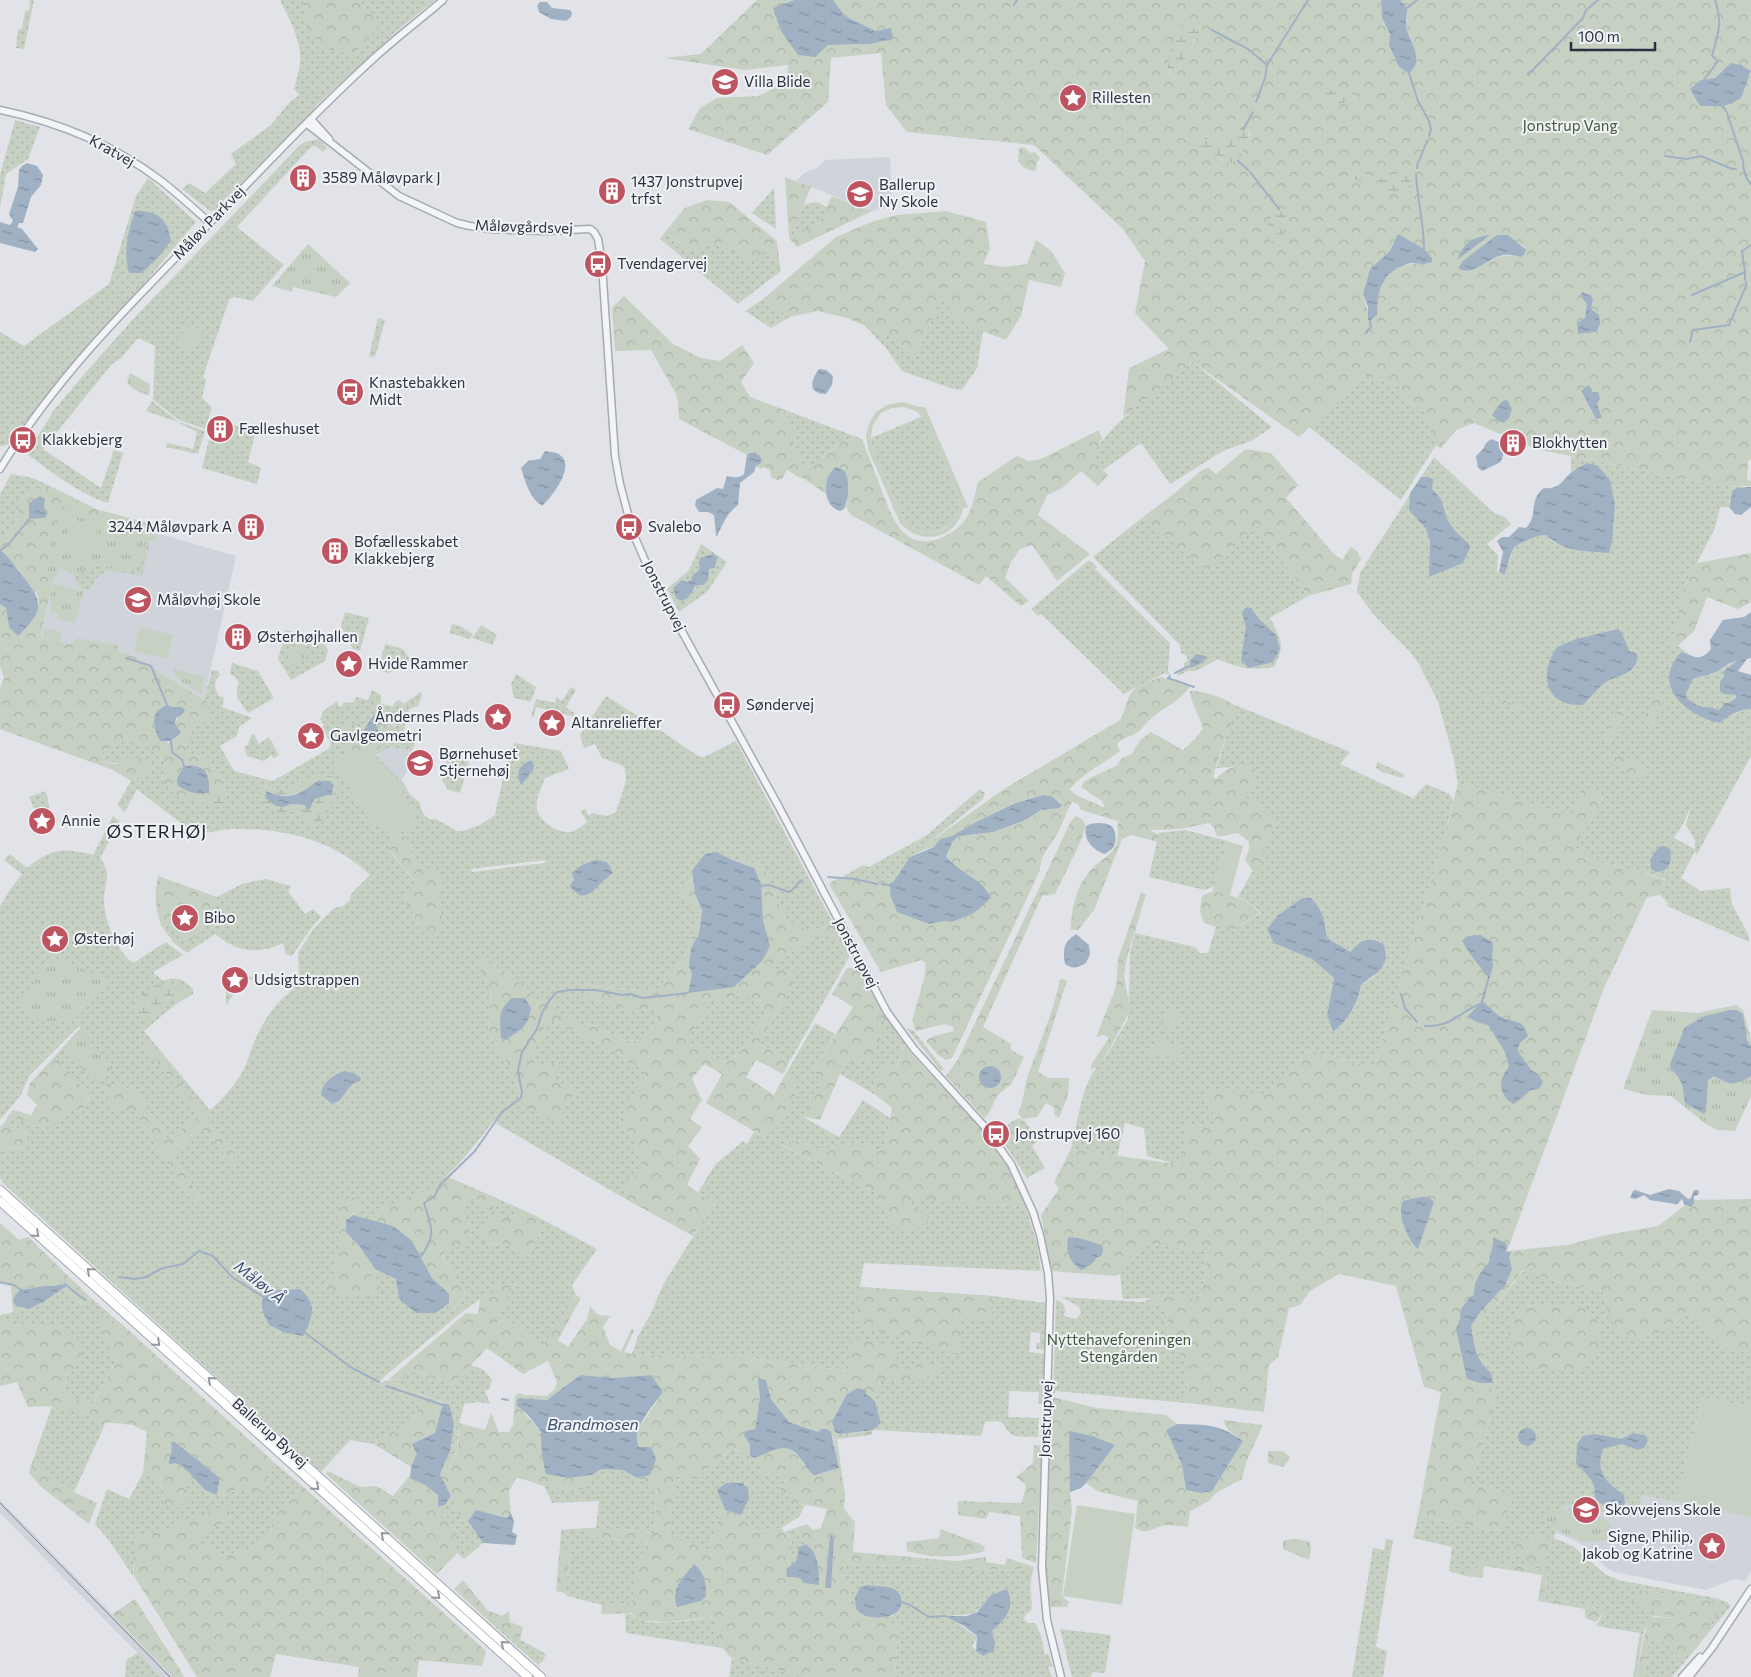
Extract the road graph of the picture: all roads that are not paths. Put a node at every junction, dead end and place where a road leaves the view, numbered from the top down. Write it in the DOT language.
graph roads {
  1 [pos="443,0"];
  2 [pos="0,110"];
  3 [pos="309,121"];
  4 [pos="209,222"];
  5 [pos="590,229"];
  6 [pos="0,469"];
  7 [pos="0,1190"];
  8 [pos="0,1201"];
  9 [pos="1751,1589"];
  10 [pos="1723,1633"];
  11 [pos="528,1677"];
  12 [pos="540,1677"];
  13 [pos="1061,1677"];
  14 [pos="1682,1677"];
  15 [pos="1689,1677"];
  1 -- 3 [label="street, Måløv Parkvej"];
  2 -- 4 [label="street, Kratvej"];
  3 -- 4 [label="street, Måløv Parkvej"];
  3 -- 5 [label="street, Måløvgårdsvej"];
  4 -- 6 [label="street, Måløv Parkvej"];
  5 -- 13 [label="street, Jonstrupvej"];
  12 -- 7 [label="main road, Ballerup Byvej, one-way"];
  8 -- 11 [label="main road, Ballerup Byvej, one-way"];
  9 -- 10 [label="street"];
  10 -- 14 [label="street"];
  10 -- 15 [label="street"];
}
